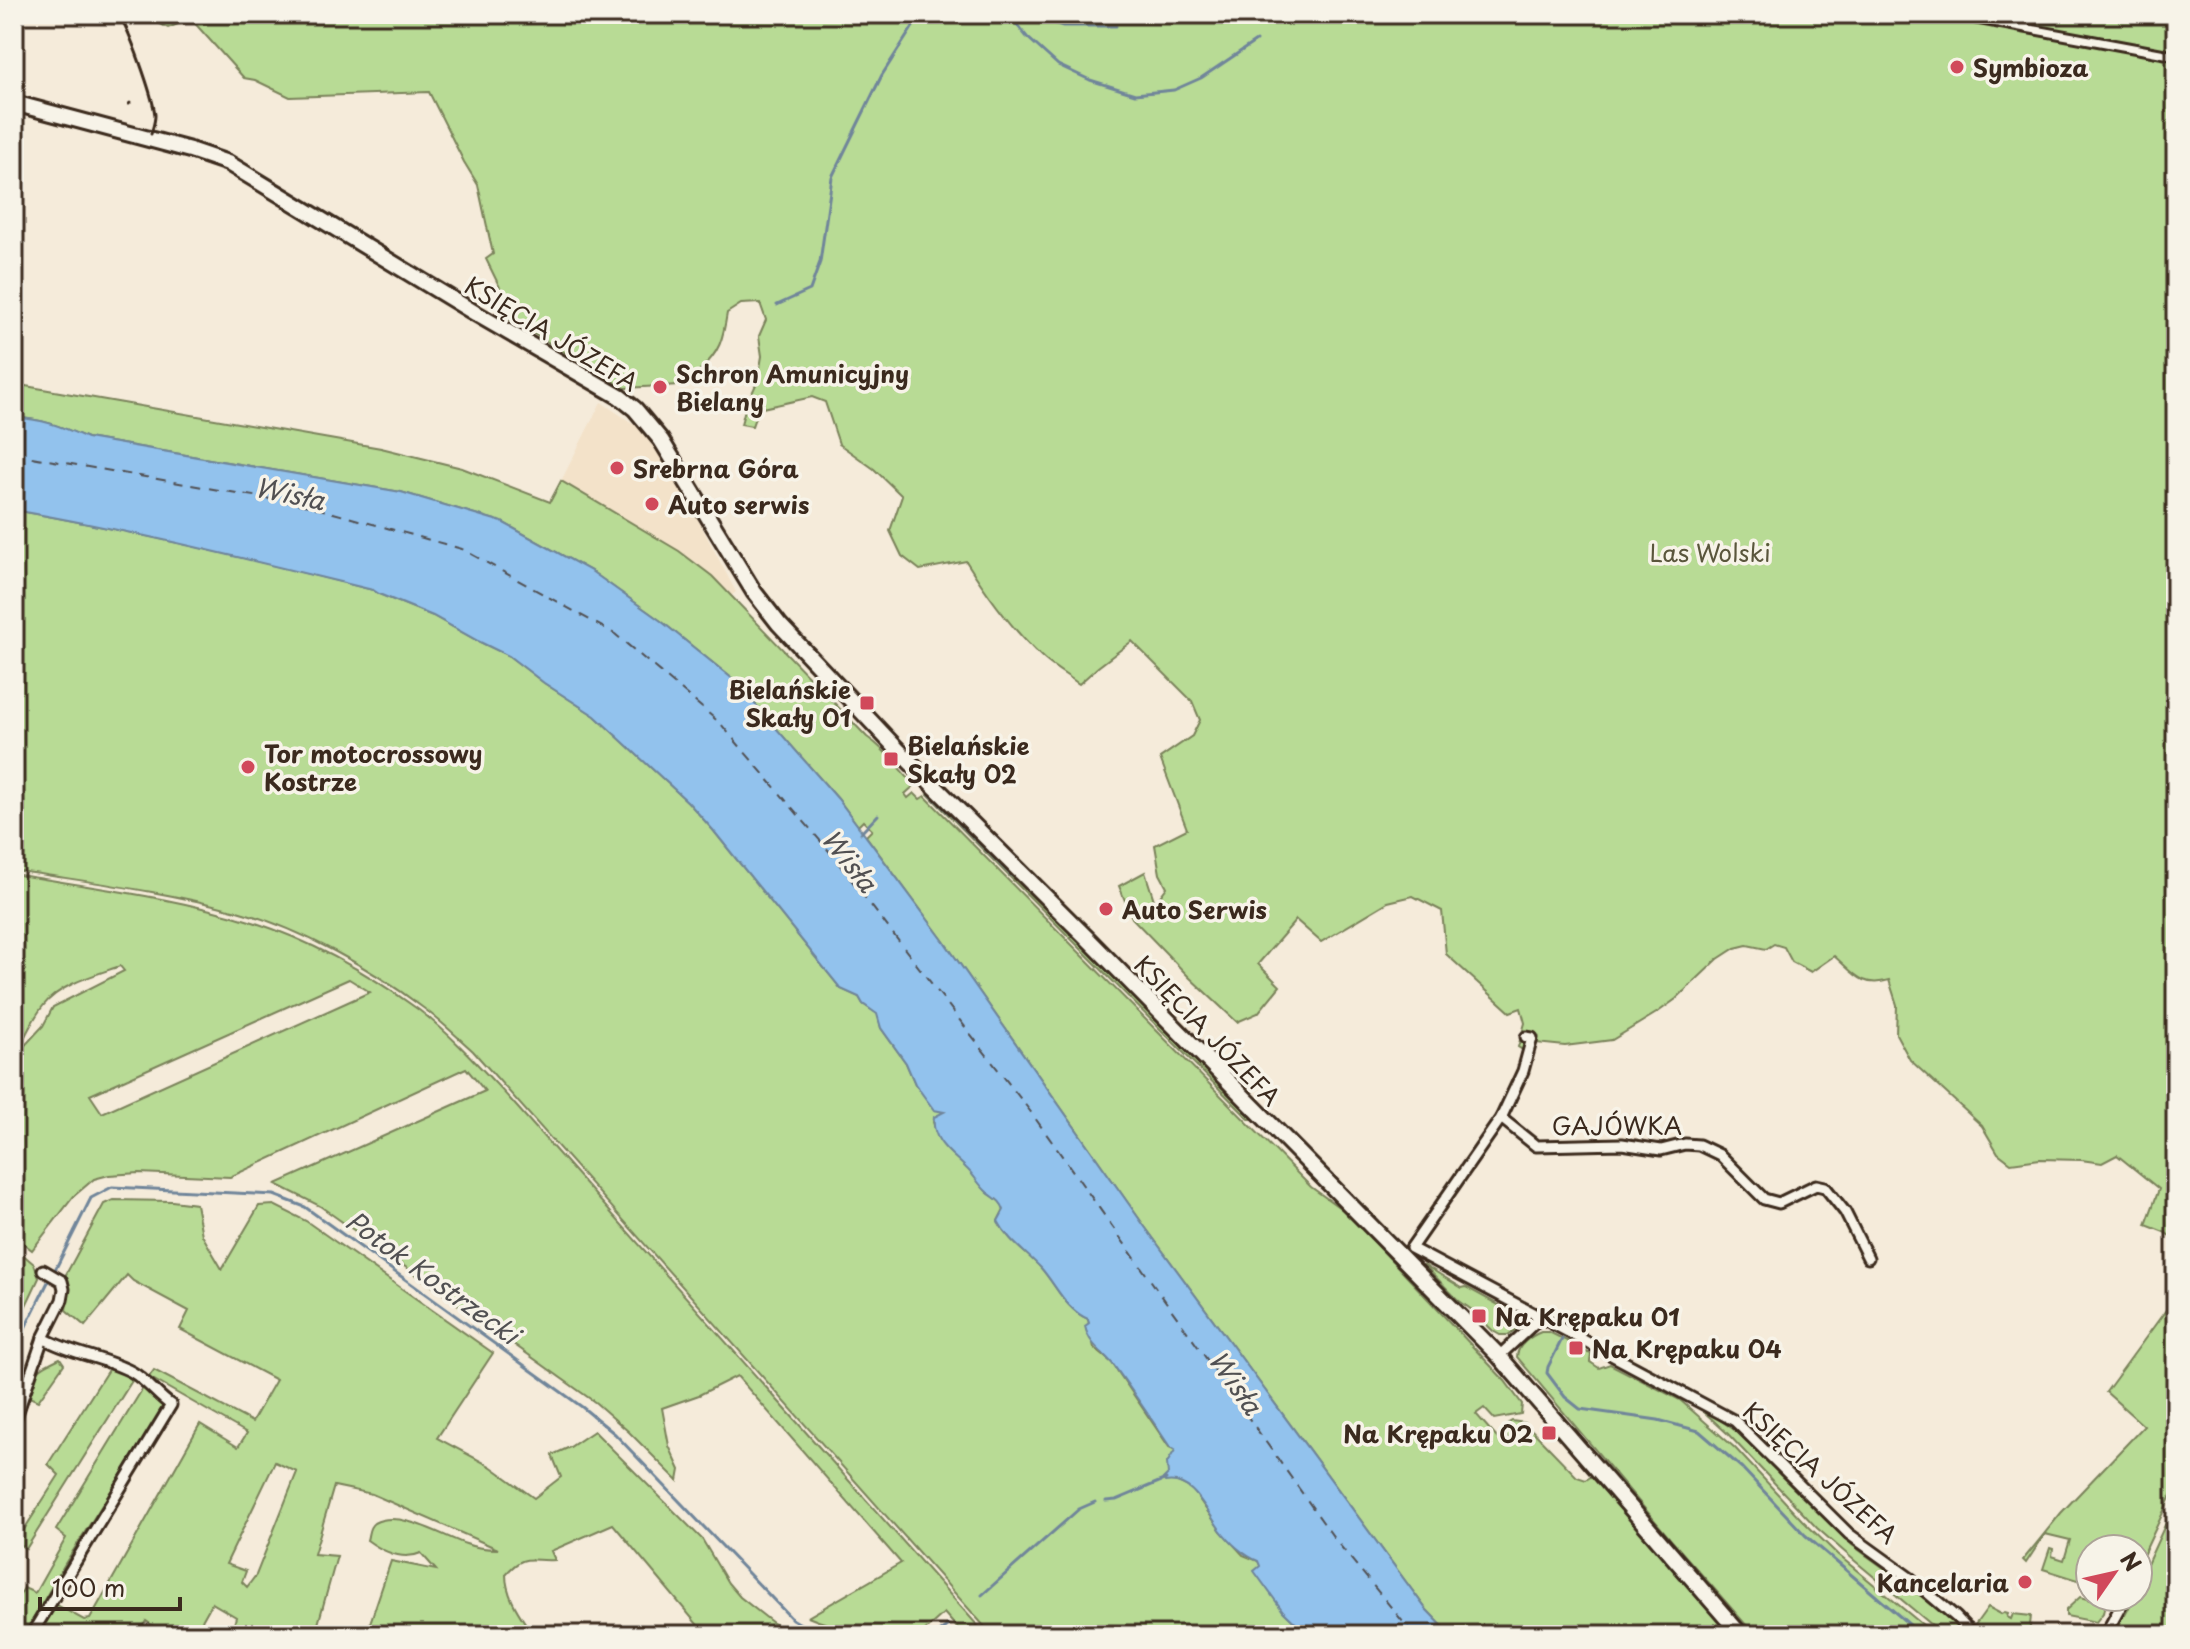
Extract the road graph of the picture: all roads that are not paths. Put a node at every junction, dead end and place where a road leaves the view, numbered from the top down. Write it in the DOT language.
graph roads {
  1 [pos="1950,14"];
  2 [pos="2176,56"];
  3 [pos="14,103"];
  4 [pos="1526,1037"];
  5 [pos="1501,1118"];
  6 [pos="1868,1258"];
  7 [pos="43,1270"];
  8 [pos="1540,1318"];
  9 [pos="43,1338"];
  10 [pos="1499,1356"];
  11 [pos="14,1423"];
  12 [pos="2117,1613"];
  13 [pos="31,1635"];
  14 [pos="1741,1635"];
  15 [pos="1973,1635"];
  16 [pos="2105,1635"];
  1 -- 2 [label="street"];
  3 -- 10 [label="main road, KSIĘCIA JÓZEFA"];
  4 -- 5 [label="street"];
  5 -- 6 [label="street, GAJÓWKA"];
  5 -- 8 [label="street, KSIĘCIA JÓZEFA"];
  7 -- 9 [label="street"];
  8 -- 10 [label="street"];
  8 -- 15 [label="street, KSIĘCIA JÓZEFA"];
  9 -- 11 [label="street"];
  9 -- 13 [label="street"];
  10 -- 14 [label="main road, KSIĘCIA JÓZEFA"];
  12 -- 16 [label="street"];
}
